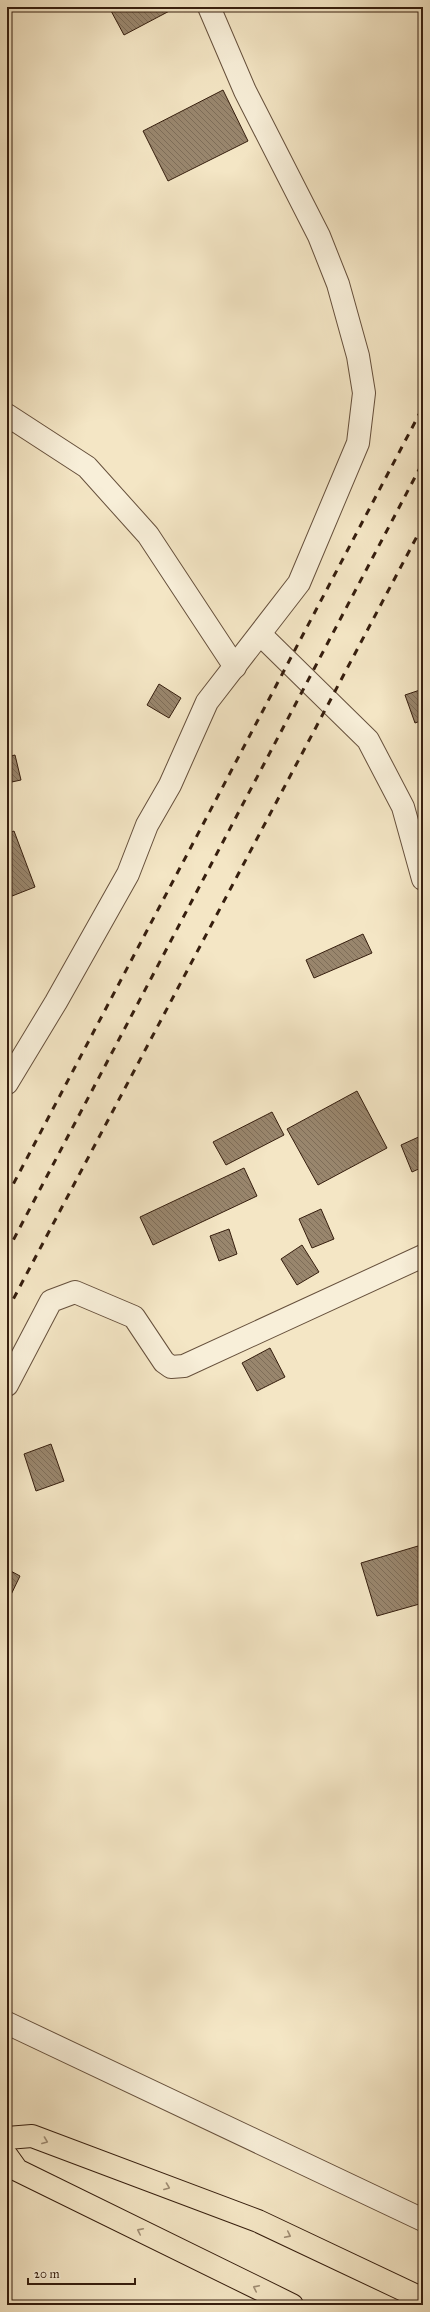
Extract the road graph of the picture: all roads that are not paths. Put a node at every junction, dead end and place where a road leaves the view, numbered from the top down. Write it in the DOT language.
graph roads {
  1 [pos="209,7"];
  2 [pos="7,414"];
  3 [pos="260,635"];
  4 [pos="235,667"];
  5 [pos="423,879"];
  6 [pos="7,1083"];
  7 [pos="423,1256"];
  8 [pos="7,1385"];
  9 [pos="7,2023"];
  10 [pos="7,2138"];
  11 [pos="7,2156"];
  12 [pos="423,2220"];
  13 [pos="423,2299"];
  14 [pos="292,2305"];
  1 -- 3 [label="street"];
  2 -- 4 [label="street"];
  3 -- 4 [label="street"];
  3 -- 5 [label="street"];
  4 -- 6 [label="street"];
  7 -- 8 [label="street"];
  9 -- 12 [label="street"];
  10 -- 13 [label="highway, one-way"];
  14 -- 11 [label="highway, one-way"];
}
